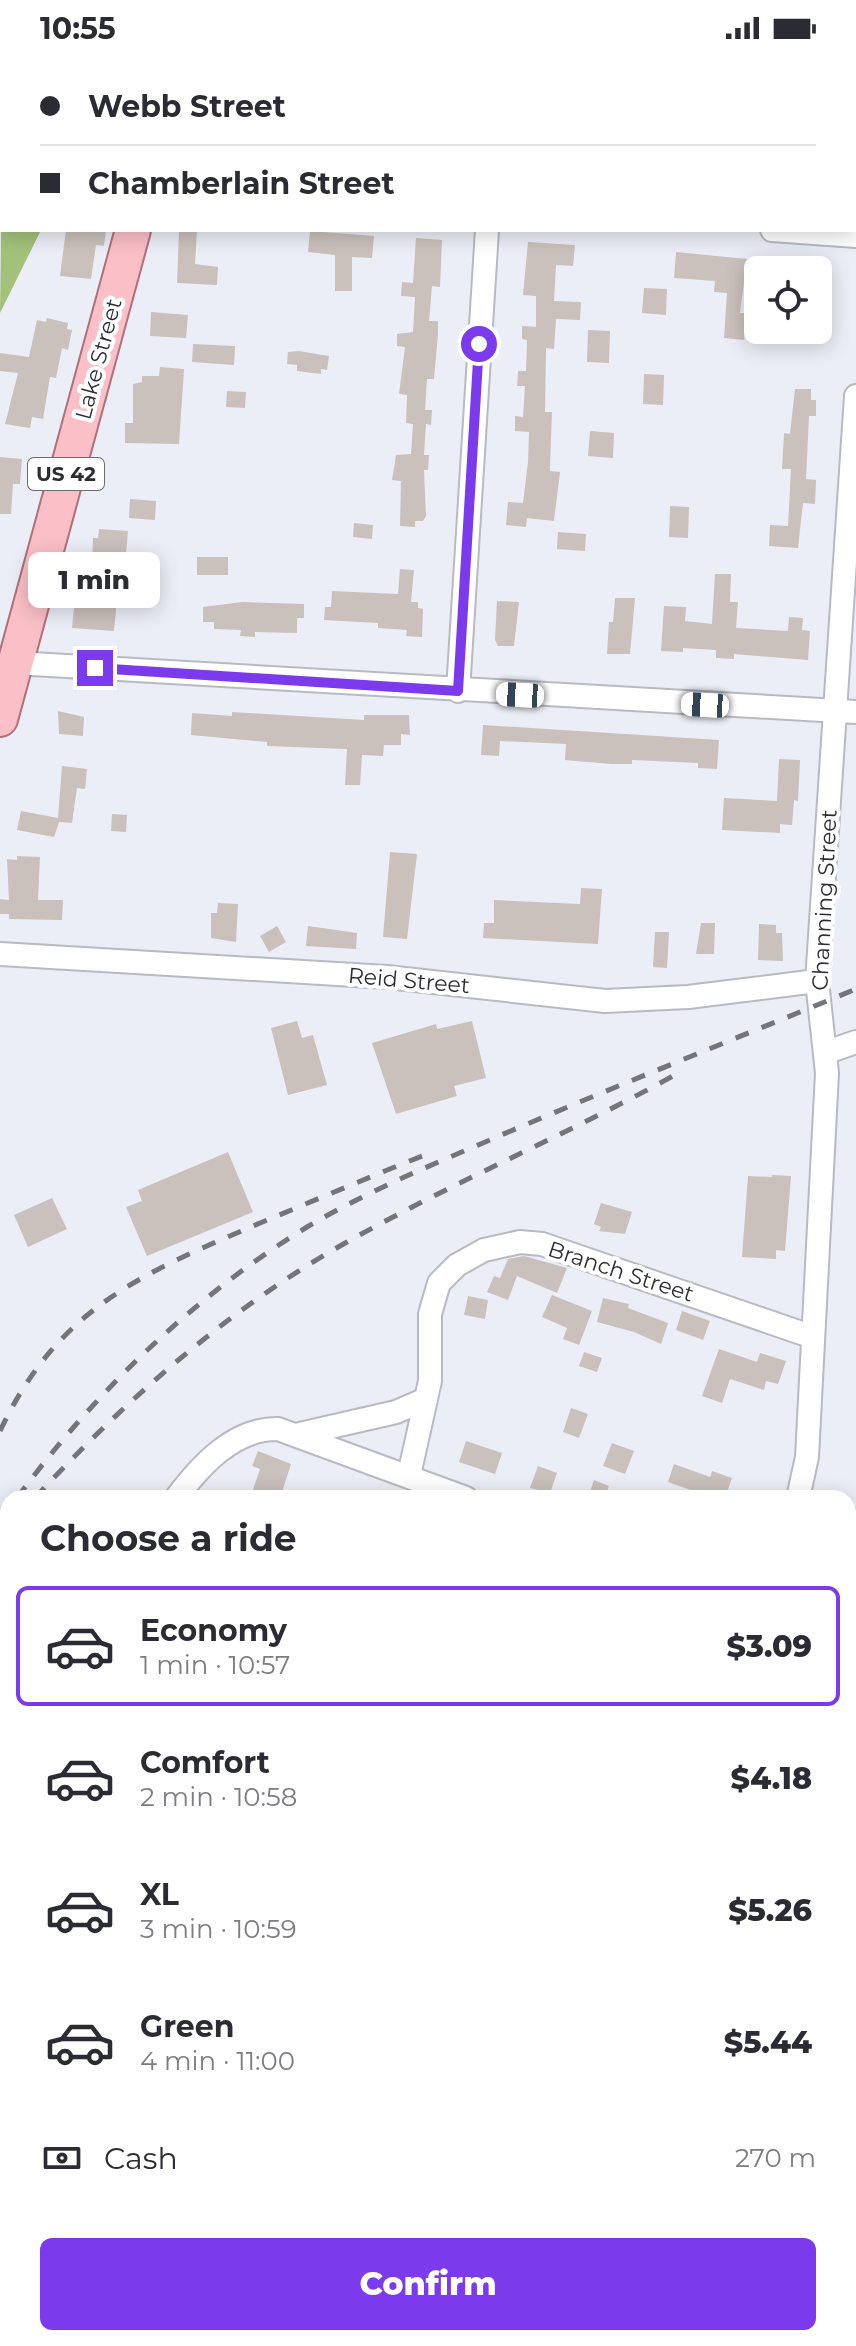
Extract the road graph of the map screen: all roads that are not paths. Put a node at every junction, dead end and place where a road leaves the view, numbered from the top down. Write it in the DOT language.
graph roads {
  1 [pos="132,232"];
  2 [pos="487,232"];
  3 [pos="800,232"];
  4 [pos="856,236"];
  5 [pos="856,396"];
  6 [pos="15,663"];
  7 [pos="458,691"];
  8 [pos="846,712"];
  9 [pos="0,719"];
  10 [pos="0,954"];
  11 [pos="817,981"];
  12 [pos="856,1042"];
  13 [pos="827,1052"];
  14 [pos="813,1337"];
  15 [pos="426,1399"];
  16 [pos="296,1435"];
  17 [pos="409,1475"];
  18 [pos="184,1490"];
  19 [pos="446,1490"];
  20 [pos="800,1490"];
  1 -- 6 [label="main road, Lake Street / US 42"];
  2 -- 7 [label="street"];
  3 -- 4 [label="street"];
  5 -- 8 [label="street, Channing Street"];
  6 -- 7 [label="street"];
  6 -- 9 [label="main road, Lake Street / US 42"];
  7 -- 8 [label="street"];
  8 -- 11 [label="street, Channing Street"];
  10 -- 11 [label="street, Reid Street"];
  11 -- 13 [label="street, Channing Street"];
  12 -- 13 [label="street"];
  13 -- 14 [label="street, Channing Street"];
  14 -- 15 [label="street, Branch Street"];
  14 -- 20 [label="street, Channing Street"];
  15 -- 16 [label="street"];
  15 -- 17 [label="street, Branch Street"];
  16 -- 17 [label="street"];
  16 -- 18 [label="street"];
  17 -- 19 [label="street"];
}
